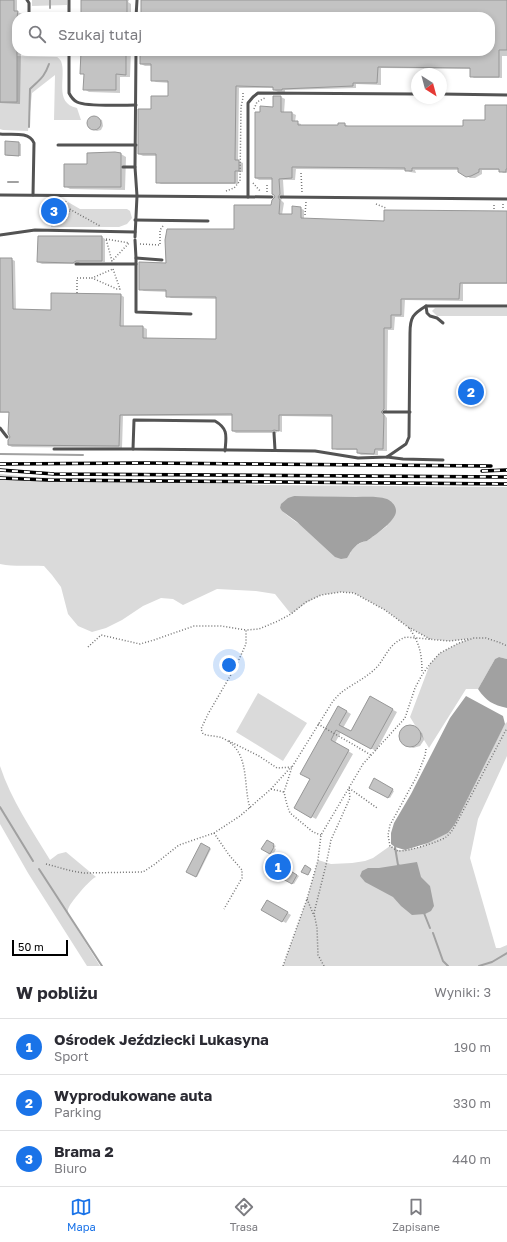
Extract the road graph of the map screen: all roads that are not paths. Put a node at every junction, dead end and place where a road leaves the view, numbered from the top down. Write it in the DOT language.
graph roads {
  1 [pos="27,0"];
  2 [pos="69,0"];
  3 [pos="136,0"];
  4 [pos="29,12"];
  5 [pos="69,12"];
  6 [pos="136,12"];
  7 [pos="69,56"];
  8 [pos="136,56"];
  9 [pos="411,94"];
  10 [pos="447,94"];
  11 [pos="507,94"];
  12 [pos="136,105"];
  13 [pos="0,134"];
  14 [pos="58,145"];
  15 [pos="136,145"];
  16 [pos="123,167"];
  17 [pos="136,167"];
  18 [pos="0,195"];
  19 [pos="33,195"];
  20 [pos="137,196"];
  21 [pos="248,197"];
  22 [pos="272,197"];
  23 [pos="281,197"];
  24 [pos="507,199"];
  25 [pos="135,220"];
  26 [pos="208,221"];
  27 [pos="135,232"];
  28 [pos="0,235"];
  29 [pos="136,258"];
  30 [pos="162,260"];
  31 [pos="76,264"];
  32 [pos="136,264"];
  33 [pos="426,306"];
  34 [pos="507,306"];
  35 [pos="191,314"];
  36 [pos="443,323"];
  37 [pos="384,412"];
  38 [pos="410,412"];
  39 [pos="0,428"];
  40 [pos="274,432"];
  41 [pos="7,437"];
  42 [pos="54,448"];
  43 [pos="133,449"];
  44 [pos="275,450"];
  45 [pos="224,451"];
  46 [pos="387,457"];
  47 [pos="442,460"];
  1 -- 4 [label="lane"];
  2 -- 5 [label="lane"];
  3 -- 6 [label="lane"];
  7 -- 12 [label="lane"];
  8 -- 12 [label="lane"];
  9 -- 21 [label="lane"];
  10 -- 11 [label="lane"];
  12 -- 15 [label="lane"];
  13 -- 19 [label="lane"];
  14 -- 15 [label="lane"];
  15 -- 17 [label="lane"];
  16 -- 17 [label="lane"];
  17 -- 20 [label="lane"];
  18 -- 19 [label="lane"];
  19 -- 20 [label="lane"];
  20 -- 21 [label="lane"];
  20 -- 25 [label="lane"];
  21 -- 22 [label="lane"];
  23 -- 24 [label="lane"];
  25 -- 26 [label="lane"];
  25 -- 27 [label="lane"];
  27 -- 28 [label="lane"];
  27 -- 29 [label="lane"];
  29 -- 30 [label="lane"];
  29 -- 32 [label="lane"];
  31 -- 32 [label="lane"];
  32 -- 35 [label="lane"];
  33 -- 34 [label="lane"];
  33 -- 36 [label="lane"];
  33 -- 38 [label="lane"];
  37 -- 38 [label="lane"];
  38 -- 46 [label="lane"];
  39 -- 41 [label="lane"];
  40 -- 44 [label="lane"];
  42 -- 43 [label="lane"];
  43 -- 45 [label="lane"];
  43 -- 45 [label="lane"];
  44 -- 45 [label="lane"];
  44 -- 46 [label="lane"];
  46 -- 47 [label="lane"];
}
